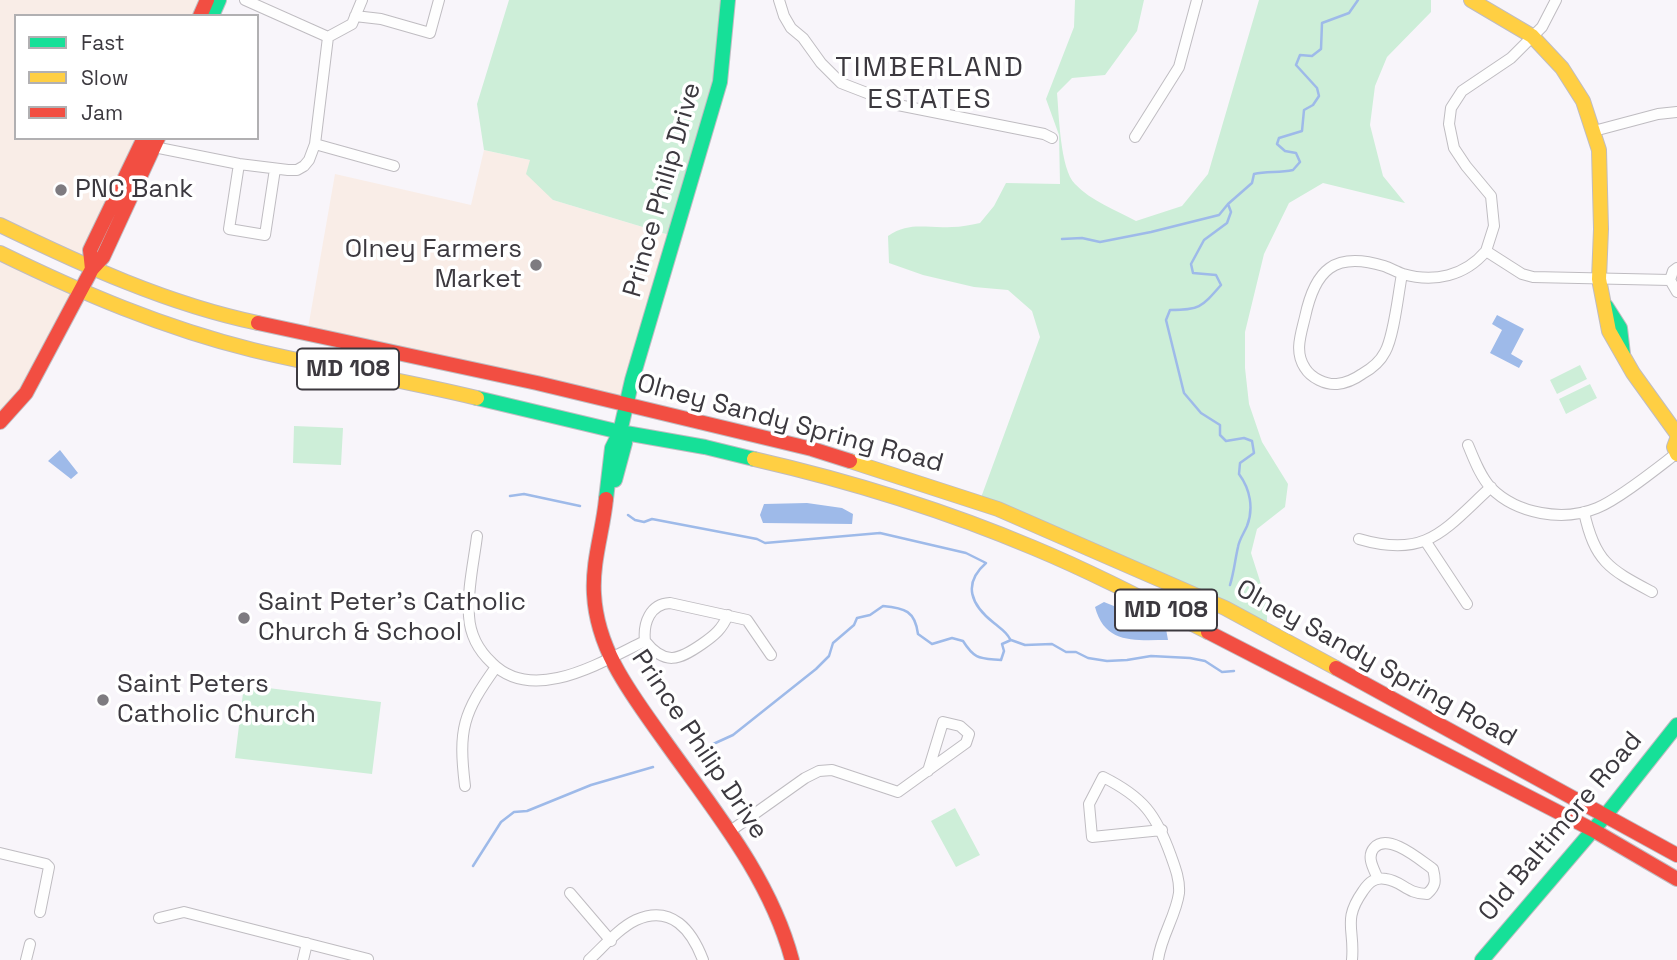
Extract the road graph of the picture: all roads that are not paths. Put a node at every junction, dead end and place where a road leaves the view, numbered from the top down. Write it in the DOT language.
graph roads {
  1 [pos="245,0"];
  2 [pos="362,0"];
  3 [pos="439,0"];
  4 [pos="728,0"];
  5 [pos="779,0"];
  6 [pos="1197,0"];
  7 [pos="1471,0"];
  8 [pos="1553,1"];
  9 [pos="355,16"];
  10 [pos="1532,36"];
  11 [pos="328,37"];
  12 [pos="1677,112"];
  13 [pos="1594,131"];
  14 [pos="1135,137"];
  15 [pos="1052,138"];
  16 [pos="152,141"];
  17 [pos="315,144"];
  18 [pos="239,164"];
  19 [pos="394,166"];
  20 [pos="275,169"];
  21 [pos="0,225"];
  22 [pos="1486,251"];
  23 [pos="0,253"];
  24 [pos="1677,268"];
  25 [pos="92,269"];
  26 [pos="1402,274"];
  27 [pos="1599,279"];
  28 [pos="1670,280"];
  29 [pos="80,292"];
  30 [pos="1677,292"];
  31 [pos="627,405"];
  32 [pos="0,422"];
  33 [pos="620,432"];
  34 [pos="1677,436"];
  35 [pos="1468,445"];
  36 [pos="1677,453"];
  37 [pos="1491,487"];
  38 [pos="1584,512"];
  39 [pos="477,536"];
  40 [pos="1359,539"];
  41 [pos="1426,542"];
  42 [pos="1652,592"];
  43 [pos="1467,604"];
  44 [pos="728,615"];
  45 [pos="645,641"];
  46 [pos="771,655"];
  47 [pos="609,658"];
  48 [pos="496,667"];
  49 [pos="1677,725"];
  50 [pos="928,771"];
  51 [pos="465,786"];
  52 [pos="1605,816"];
  53 [pos="1161,830"];
  54 [pos="1593,831"];
  55 [pos="729,832"];
  56 [pos="0,853"];
  57 [pos="1677,855"];
  58 [pos="1378,879"];
  59 [pos="1677,879"];
  60 [pos="570,893"];
  61 [pos="40,912"];
  62 [pos="159,918"];
  63 [pos="611,940"];
  64 [pos="307,943"];
  65 [pos="30,944"];
  66 [pos="369,958"];
  67 [pos="26,960"];
  68 [pos="303,960"];
  69 [pos="589,960"];
  70 [pos="704,960"];
  71 [pos="792,960"];
  72 [pos="1158,960"];
  73 [pos="1352,960"];
  74 [pos="1482,960"];
  1 -- 11 [label="street"];
  2 -- 9 [label="street"];
  3 -- 9 [label="street"];
  4 -- 31 [label="main road, Prince Philip Drive"];
  5 -- 15 [label="street"];
  6 -- 14 [label="street"];
  7 -- 10 [label="main road"];
  8 -- 10 [label="street"];
  9 -- 11 [label="street"];
  10 -- 13 [label="main road"];
  10 -- 22 [label="street"];
  11 -- 17 [label="street"];
  12 -- 13 [label="street"];
  13 -- 27 [label="main road"];
  16 -- 18 [label="street"];
  16 -- 25 [label="main road"];
  17 -- 19 [label="street"];
  17 -- 20 [label="street"];
  18 -- 20 [label="street"];
  18 -- 20 [label="street"];
  21 -- 25 [label="main road, Olney Sandy Spring Road / MD 108"];
  22 -- 26 [label="street"];
  22 -- 27 [label="street"];
  23 -- 29 [label="main road, Olney Sandy Spring Road / MD 108"];
  24 -- 28 [label="street"];
  25 -- 29 [label="main road"];
  25 -- 31 [label="main road, Olney Sandy Spring Road / MD 108"];
  26 -- 26 [label="street"];
  27 -- 28 [label="street"];
  27 -- 34 [label="main road"];
  28 -- 30 [label="street"];
  29 -- 32 [label="main road"];
  29 -- 33 [label="main road, Olney Sandy Spring Road / MD 108"];
  31 -- 33 [label="main road, Prince Philip Drive"];
  31 -- 52 [label="main road, Olney Sandy Spring Road / MD 108"];
  33 -- 47 [label="main road, Prince Philip Drive"];
  33 -- 54 [label="main road, Olney Sandy Spring Road / MD 108"];
  34 -- 36 [label="main road"];
  35 -- 37 [label="street"];
  36 -- 38 [label="street"];
  37 -- 38 [label="street"];
  37 -- 41 [label="street"];
  38 -- 42 [label="street"];
  39 -- 48 [label="street"];
  40 -- 41 [label="street"];
  41 -- 43 [label="street"];
  44 -- 45 [label="street"];
  44 -- 45 [label="street"];
  44 -- 46 [label="street"];
  45 -- 47 [label="street"];
  47 -- 48 [label="street"];
  47 -- 55 [label="main road, Prince Philip Drive"];
  48 -- 51 [label="street"];
  49 -- 52 [label="main road, Old Baltimore Road"];
  50 -- 50 [label="street"];
  50 -- 55 [label="street"];
  52 -- 54 [label="main road, Old Baltimore Road"];
  52 -- 57 [label="main road, Olney Sandy Spring Road / MD 108"];
  53 -- 53 [label="street"];
  53 -- 72 [label="street"];
  54 -- 59 [label="main road, Olney Sandy Spring Road / MD 108"];
  54 -- 74 [label="main road, Old Baltimore Road"];
  55 -- 71 [label="main road, Prince Philip Drive"];
  56 -- 61 [label="street"];
  58 -- 58 [label="street"];
  58 -- 73 [label="street"];
  60 -- 63 [label="street"];
  62 -- 64 [label="street"];
  63 -- 69 [label="street"];
  63 -- 70 [label="street"];
  64 -- 66 [label="street"];
  64 -- 68 [label="street"];
  65 -- 67 [label="street"];
}
